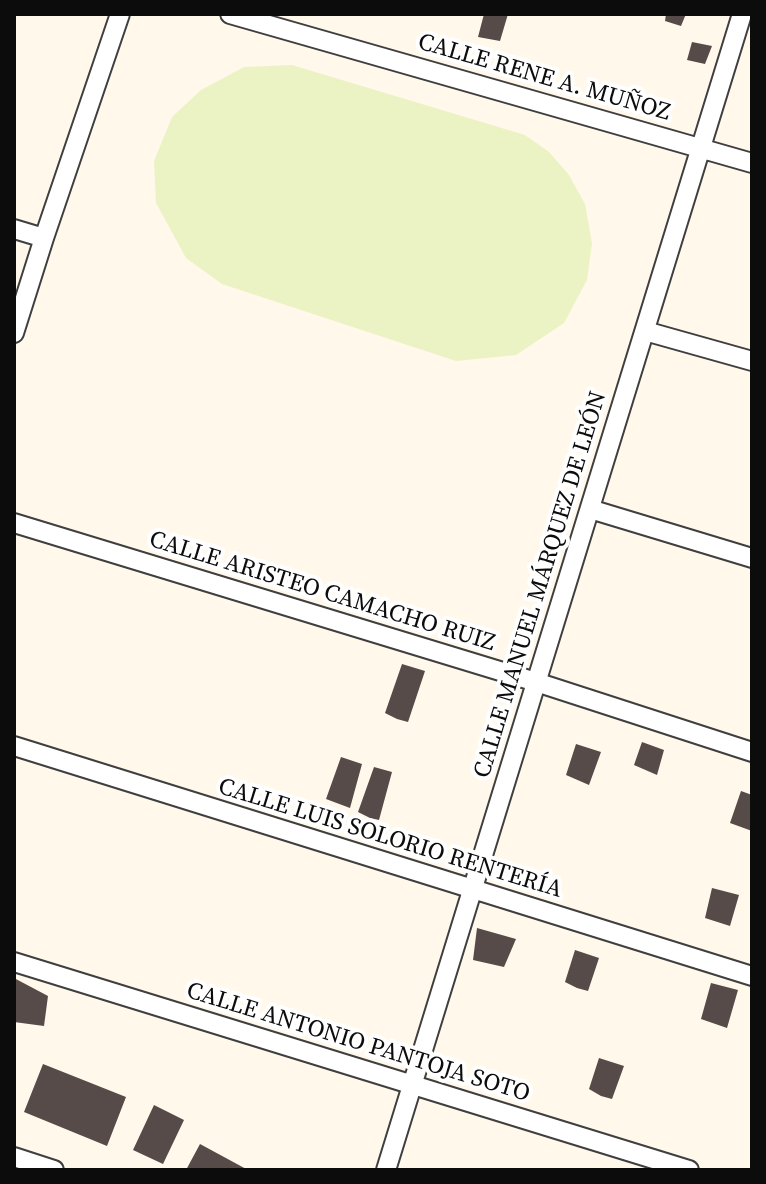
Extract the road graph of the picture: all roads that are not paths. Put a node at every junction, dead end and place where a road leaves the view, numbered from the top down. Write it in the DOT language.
graph roads {
  1 [pos="120,14"];
  2 [pos="230,14"];
  3 [pos="742,14"];
  4 [pos="701,147"];
  5 [pos="752,163"];
  6 [pos="14,229"];
  7 [pos="44,238"];
  8 [pos="645,331"];
  9 [pos="14,333"];
  10 [pos="752,361"];
  11 [pos="590,509"];
  12 [pos="14,523"];
  13 [pos="752,558"];
  14 [pos="536,682"];
  15 [pos="14,746"];
  16 [pos="752,752"];
  17 [pos="472,889"];
  18 [pos="14,962"];
  19 [pos="752,976"];
  20 [pos="412,1085"];
  21 [pos="14,1157"];
  22 [pos="54,1170"];
  23 [pos="386,1170"];
  24 [pos="689,1170"];
  1 -- 7 [label="street"];
  2 -- 4 [label="street, CALLE RENE A. MUÑOZ"];
  3 -- 4 [label="street, CALLE MANUEL MÁRQUEZ DE LEÓN"];
  4 -- 5 [label="street, CALLE RENE A. MUÑOZ"];
  4 -- 8 [label="street, CALLE MANUEL MÁRQUEZ DE LEÓN"];
  6 -- 7 [label="street"];
  7 -- 9 [label="street"];
  8 -- 10 [label="street"];
  8 -- 11 [label="street, CALLE MANUEL MÁRQUEZ DE LEÓN"];
  11 -- 13 [label="street"];
  11 -- 14 [label="street, CALLE MANUEL MÁRQUEZ DE LEÓN"];
  12 -- 14 [label="street, CALLE ARISTEO CAMACHO RUIZ"];
  14 -- 16 [label="street, CALLE ARISTEO CAMACHO RUIZ"];
  14 -- 17 [label="street, CALLE MANUEL MÁRQUEZ DE LEÓN"];
  15 -- 17 [label="street, CALLE LUIS SOLORIO RENTERÍA"];
  17 -- 19 [label="street, CALLE LUIS SOLORIO RENTERÍA"];
  17 -- 20 [label="street, CALLE MANUEL MÁRQUEZ DE LEÓN"];
  18 -- 20 [label="street, CALLE ANTONIO PANTOJA SOTO"];
  20 -- 23 [label="street, CALLE MANUEL MÁRQUEZ DE LEÓN"];
  20 -- 24 [label="street, CALLE ANTONIO PANTOJA SOTO"];
  21 -- 22 [label="street"];
}
